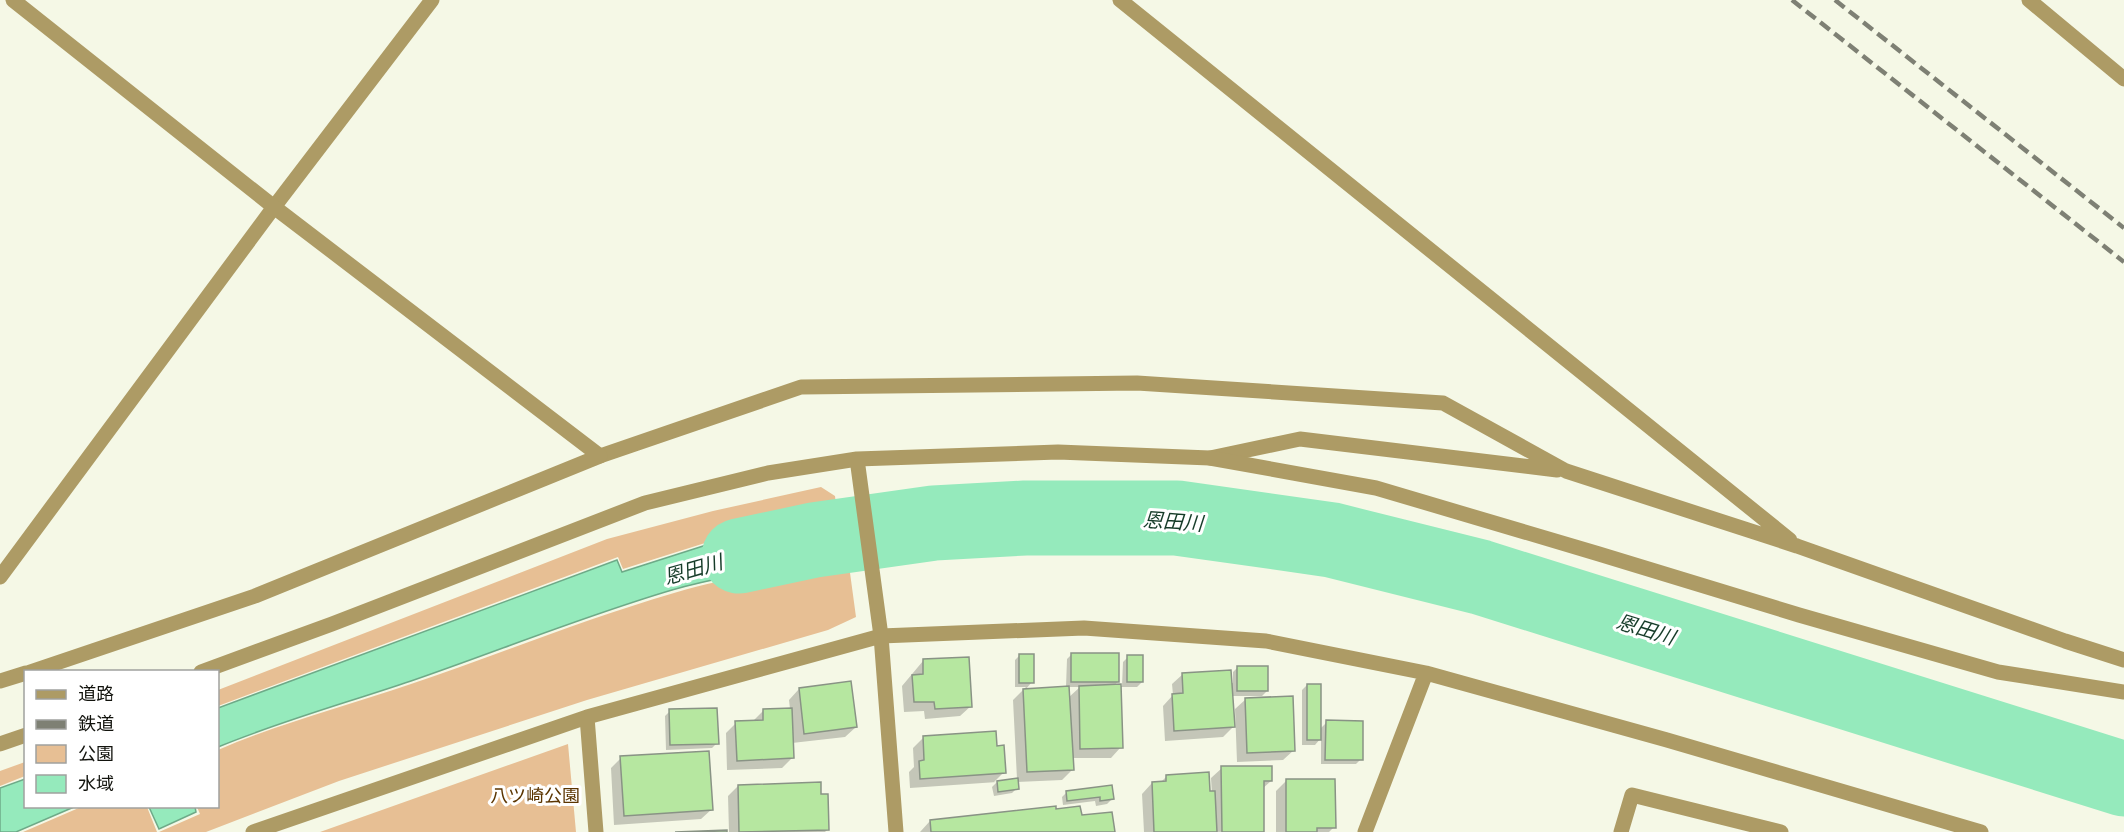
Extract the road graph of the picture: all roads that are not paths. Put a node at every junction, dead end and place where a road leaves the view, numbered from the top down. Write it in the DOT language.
graph roads {
  1 [pos="13,0"];
  2 [pos="432,0"];
  3 [pos="1120,0"];
  4 [pos="2029,0"];
  5 [pos="2124,79"];
  6 [pos="274,207"];
  7 [pos="600,456"];
  8 [pos="1210,458"];
  9 [pos="857,459"];
  10 [pos="1566,471"];
  11 [pos="1797,546"];
  12 [pos="0,577"];
  13 [pos="880,636"];
  14 [pos="2124,660"];
  15 [pos="34,670"];
  16 [pos="206,670"];
  17 [pos="24,673"];
  18 [pos="1426,673"];
  19 [pos="0,681"];
  20 [pos="2122,690"];
  21 [pos="587,717"];
  22 [pos="24,736"];
  23 [pos="0,744"];
  24 [pos="253,832"];
  25 [pos="596,832"];
  26 [pos="896,832"];
  27 [pos="1365,832"];
  28 [pos="1622,832"];
  29 [pos="1781,832"];
  30 [pos="1981,832"];
  1 -- 6 [label="street"];
  2 -- 6 [label="street"];
  3 -- 11 [label="street"];
  4 -- 5 [label="street"];
  6 -- 7 [label="street"];
  6 -- 12 [label="street"];
  7 -- 10 [label="street"];
  7 -- 15 [label="street"];
  8 -- 9 [label="street"];
  8 -- 10 [label="street"];
  8 -- 20 [label="street"];
  9 -- 13 [label="street"];
  9 -- 16 [label="street"];
  10 -- 11 [label="street"];
  11 -- 14 [label="street"];
  13 -- 18 [label="street"];
  13 -- 21 [label="street"];
  13 -- 26 [label="street"];
  17 -- 19 [label="street"];
  18 -- 27 [label="street"];
  18 -- 30 [label="street"];
  21 -- 24 [label="street"];
  21 -- 25 [label="street"];
  22 -- 23 [label="street"];
  28 -- 29 [label="street"];
}
